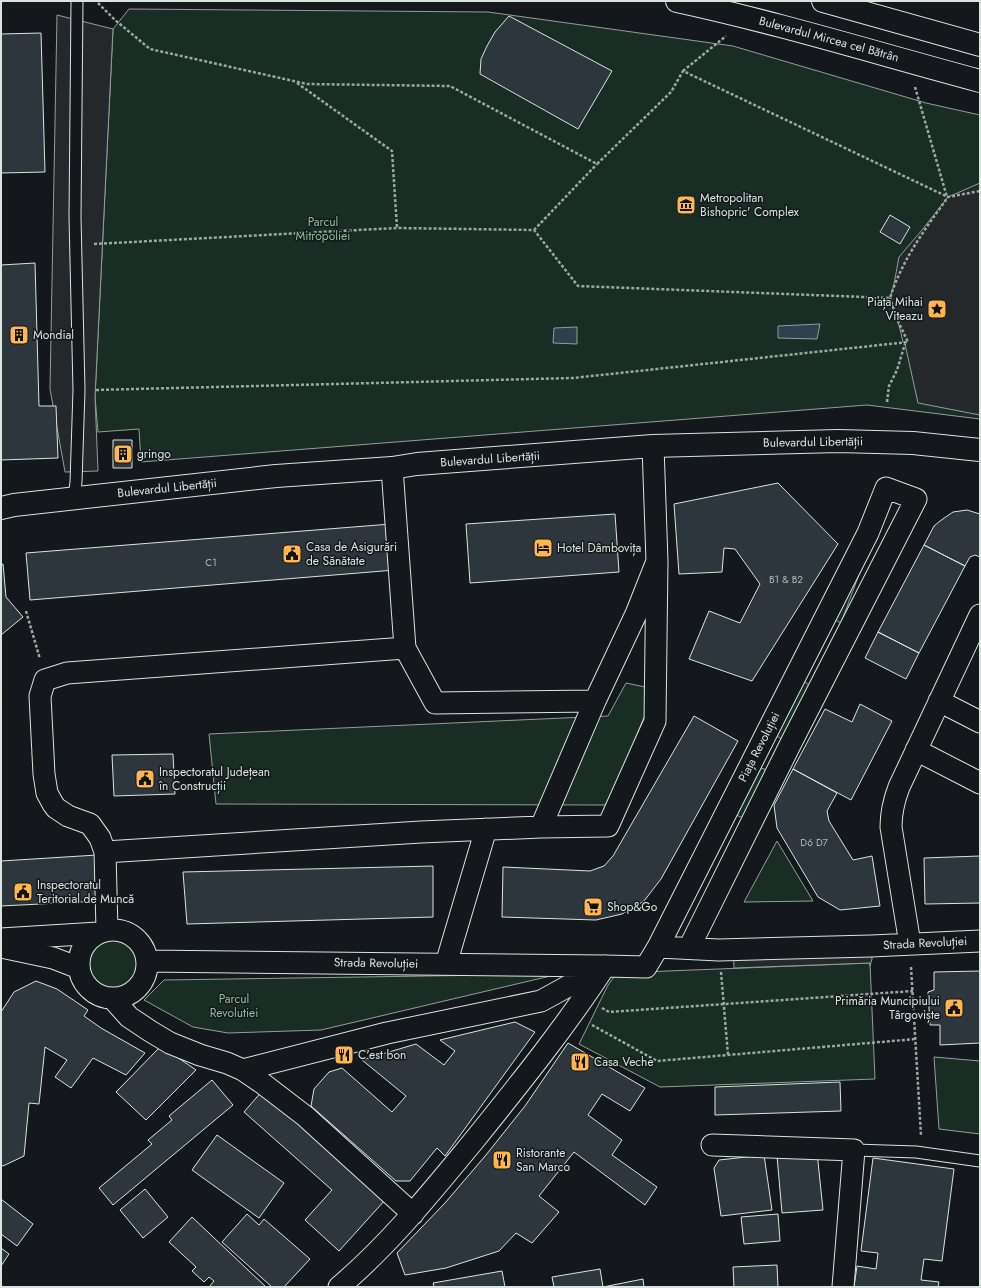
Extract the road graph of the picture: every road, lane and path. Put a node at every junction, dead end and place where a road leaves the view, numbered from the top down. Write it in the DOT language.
graph roads {
  1 [pos="77,1"];
  2 [pos="677,1"];
  3 [pos="98,3"];
  4 [pos="837,3"];
  5 [pos="726,36"];
  6 [pos="980,45"];
  7 [pos="683,71"];
  8 [pos="295,81"];
  9 [pos="980,81"];
  10 [pos="914,84"];
  11 [pos="596,164"];
  12 [pos="980,191"];
  13 [pos="948,197"];
  14 [pos="397,228"];
  15 [pos="534,230"];
  16 [pos="75,245"];
  17 [pos="890,298"];
  18 [pos="905,344"];
  19 [pos="79,390"];
  20 [pos="887,402"];
  21 [pos="652,446"];
  22 [pos="980,450"];
  23 [pos="392,468"];
  24 [pos="74,498"];
  25 [pos="1,508"];
  26 [pos="657,561"];
  27 [pos="26,611"];
  28 [pos="980,615"];
  29 [pos="974,645"];
  30 [pos="405,648"];
  31 [pos="45,680"];
  32 [pos="596,701"];
  33 [pos="939,701"];
  34 [pos="980,722"];
  35 [pos="916,750"];
  36 [pos="980,783"];
  37 [pos="541,827"];
  38 [pos="486,829"];
  39 [pos="112,852"];
  40 [pos="108,931"];
  41 [pos="1,939"];
  42 [pos="980,941"];
  43 [pos="910,944"];
  44 [pos="1,947"];
  45 [pos="658,947"];
  46 [pos="690,948"];
  47 [pos="719,950"];
  48 [pos="147,961"];
  49 [pos="446,964"];
  50 [pos="605,966"];
  51 [pos="79,968"];
  52 [pos="912,991"];
  53 [pos="585,997"];
  54 [pos="112,998"];
  55 [pos="724,1004"];
  56 [pos="573,1014"];
  57 [pos="916,1039"];
  58 [pos="728,1055"];
  59 [pos="243,1070"];
  60 [pos="712,1145"];
  61 [pos="854,1150"];
  62 [pos="922,1153"];
  63 [pos="980,1160"];
  64 [pos="414,1214"];
  65 [pos="351,1283"];
  66 [pos="843,1287"];
  1 -- 16 [label="lane"];
  2 -- 9 [label="street, Bulevardul Mircea cel Bătrân"];
  3 -- 8 [label="path"];
  4 -- 6 [label="street"];
  5 -- 7 [label="path"];
  7 -- 11 [label="path"];
  7 -- 13 [label="path"];
  8 -- 11 [label="path"];
  8 -- 14 [label="path"];
  10 -- 13 [label="path"];
  11 -- 15 [label="path"];
  12 -- 13 [label="path"];
  13 -- 17 [label="path"];
  14 -- 15 [label="path"];
  14 -- 16 [label="path"];
  15 -- 17 [label="path"];
  16 -- 19 [label="lane"];
  17 -- 19 [label="path"];
  18 -- 20 [label="path"];
  19 -- 24 [label="lane"];
  21 -- 22 [label="street, Bulevardul Libertății"];
  21 -- 23 [label="street, Bulevardul Libertății"];
  21 -- 26 [label="street"];
  23 -- 24 [label="street, Bulevardul Libertății"];
  23 -- 30 [label="street"];
  24 -- 25 [label="street, Bulevardul Libertății"];
  26 -- 32 [label="street"];
  26 -- 37 [label="street"];
  27 -- 31 [label="path"];
  28 -- 29 [label="street"];
  29 -- 33 [label="street"];
  30 -- 31 [label="street"];
  30 -- 32 [label="street"];
  31 -- 39 [label="street"];
  32 -- 37 [label="street"];
  33 -- 34 [label="street"];
  33 -- 35 [label="street"];
  35 -- 36 [label="street"];
  35 -- 43 [label="street"];
  37 -- 38 [label="street"];
  38 -- 39 [label="street"];
  38 -- 49 [label="street"];
  39 -- 40 [label="street"];
  40 -- 41 [label="street"];
  40 -- 48 [label="street"];
  40 -- 51 [label="street"];
  42 -- 43 [label="street, Strada Revoluției"];
  43 -- 47 [label="street, Strada Revoluției"];
  43 -- 52 [label="path"];
  44 -- 51 [label="street"];
  45 -- 46 [label="street, Strada Revoluției"];
  45 -- 46 [label="street, Piața Revoluției"];
  45 -- 50 [label="street, Piața Revoluției"];
  46 -- 47 [label="street, Strada Revoluției"];
  47 -- 55 [label="path"];
  48 -- 49 [label="street, Strada Revoluției"];
  48 -- 54 [label="street"];
  49 -- 50 [label="street, Strada Revoluției"];
  50 -- 53 [label="street"];
  50 -- 59 [label="street"];
  51 -- 54 [label="street"];
  52 -- 55 [label="path"];
  52 -- 57 [label="path"];
  53 -- 55 [label="path"];
  53 -- 56 [label="street"];
  54 -- 59 [label="street"];
  55 -- 58 [label="path"];
  56 -- 58 [label="path"];
  56 -- 64 [label="street"];
  57 -- 58 [label="path"];
  57 -- 62 [label="path"];
  59 -- 64 [label="street"];
  60 -- 61 [label="street"];
  61 -- 62 [label="lane"];
  61 -- 66 [label="street"];
  62 -- 63 [label="lane"];
  64 -- 65 [label="street"];
}
